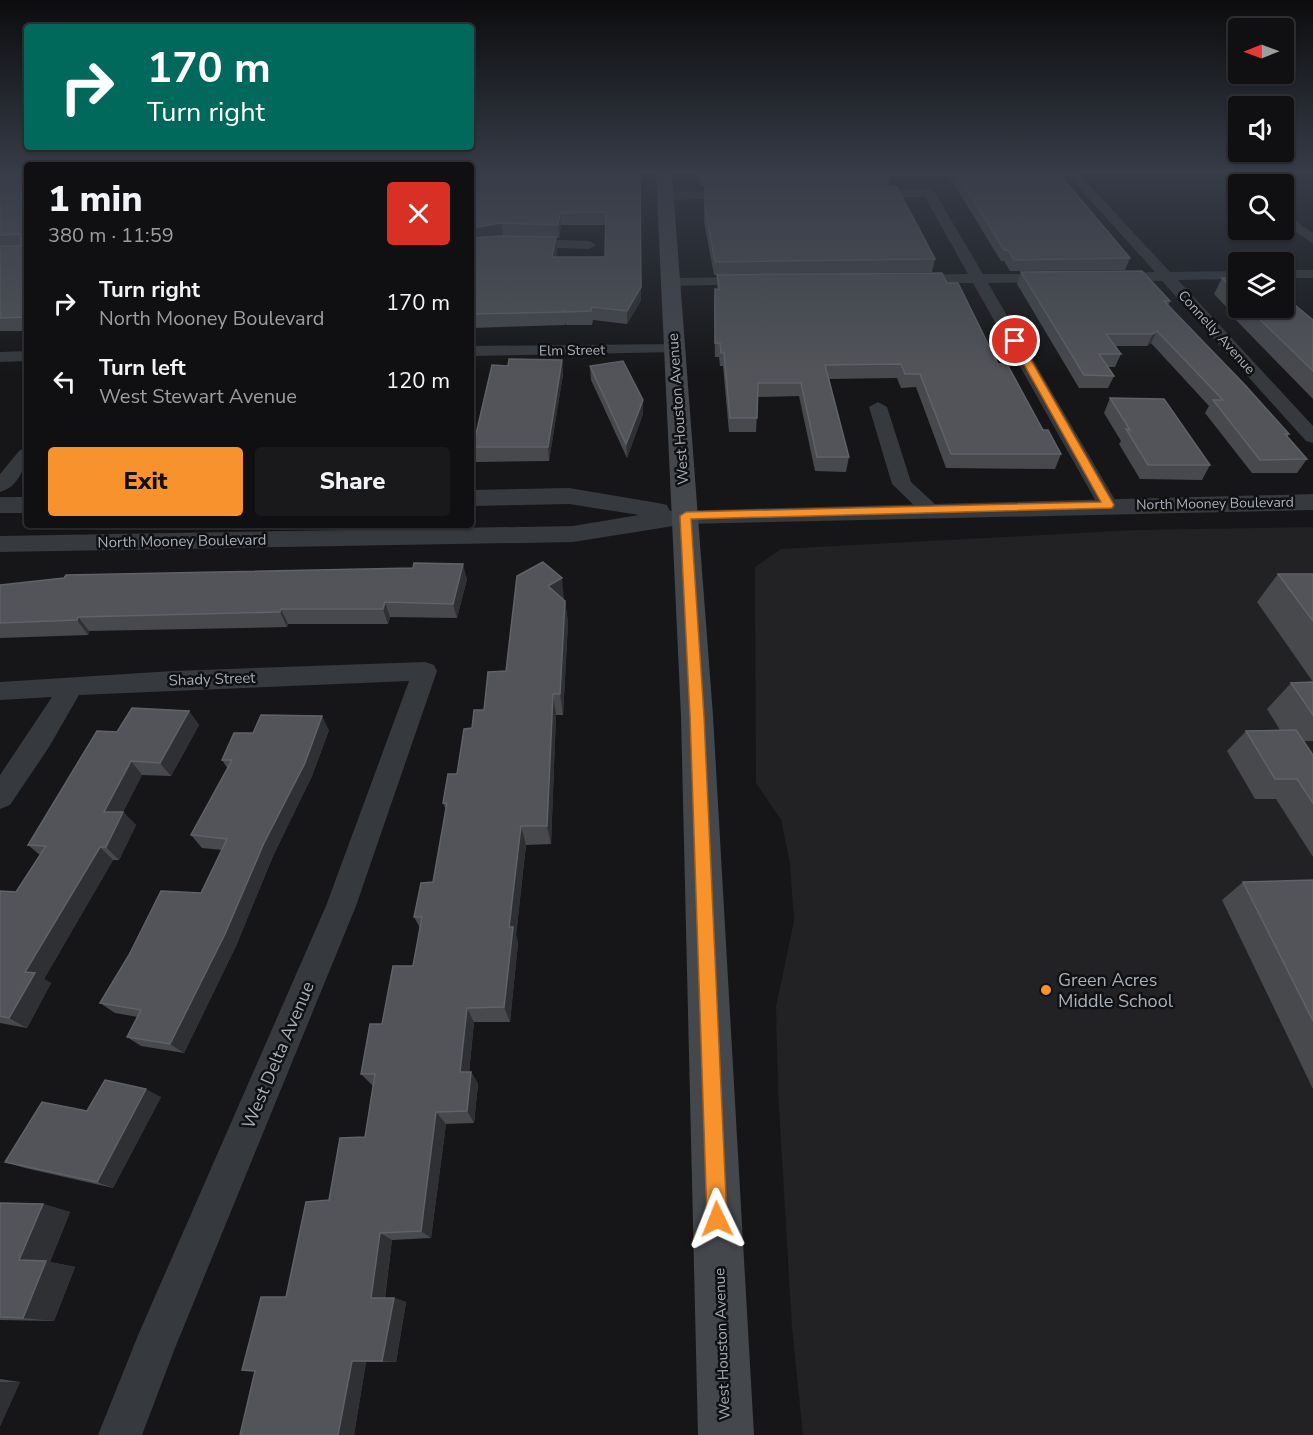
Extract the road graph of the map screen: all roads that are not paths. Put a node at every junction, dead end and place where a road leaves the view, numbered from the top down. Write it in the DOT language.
graph roads {
  1 [pos="667,241"];
  2 [pos="957,241"];
  3 [pos="1133,241"];
  4 [pos="474,245"];
  5 [pos="589,245"];
  6 [pos="1294,274"];
  7 [pos="1313,274"];
  8 [pos="1228,275"];
  9 [pos="1165,276"];
  10 [pos="1064,277"];
  11 [pos="1099,277"];
  12 [pos="980,279"];
  13 [pos="888,280"];
  14 [pos="773,281"];
  15 [pos="669,282"];
  16 [pos="673,349"];
  17 [pos="474,351"];
  18 [pos="24,356"];
  19 [pos="0,357"];
  20 [pos="878,407"];
  21 [pos="1313,437"];
  22 [pos="24,458"];
  23 [pos="0,486"];
  24 [pos="474,498"];
  25 [pos="1313,502"];
  26 [pos="0,505"];
  27 [pos="24,505"];
  28 [pos="1108,505"];
  29 [pos="930,510"];
  30 [pos="686,516"];
  31 [pos="0,544"];
  32 [pos="425,671"];
  33 [pos="72,685"];
  34 [pos="0,691"];
  35 [pos="0,797"];
  36 [pos="120,1435"];
  37 [pos="726,1435"];
  1 -- 15 [label="main road, West Houston Avenue"];
  2 -- 12 [label="street"];
  3 -- 9 [label="street, Connelly Avenue"];
  4 -- 5 [label="street"];
  6 -- 7 [label="street"];
  8 -- 9 [label="street"];
  9 -- 11 [label="street"];
  9 -- 21 [label="street, Connelly Avenue"];
  10 -- 12 [label="street"];
  12 -- 13 [label="street"];
  12 -- 28 [label="street"];
  14 -- 15 [label="street"];
  15 -- 16 [label="main road, West Houston Avenue"];
  16 -- 17 [label="street, Elm Street"];
  16 -- 30 [label="main road, West Houston Avenue"];
  18 -- 19 [label="street"];
  20 -- 29 [label="street"];
  22 -- 23 [label="street"];
  24 -- 30 [label="street, North Mooney Boulevard"];
  25 -- 28 [label="street, North Mooney Boulevard"];
  26 -- 27 [label="street"];
  28 -- 29 [label="street, North Mooney Boulevard"];
  29 -- 30 [label="street, North Mooney Boulevard"];
  30 -- 31 [label="street, North Mooney Boulevard"];
  30 -- 37 [label="main road, West Houston Avenue"];
  32 -- 33 [label="street, Shady Street"];
  32 -- 36 [label="street, West Delta Avenue"];
  33 -- 34 [label="street, Shady Street"];
  33 -- 35 [label="street"];
}
